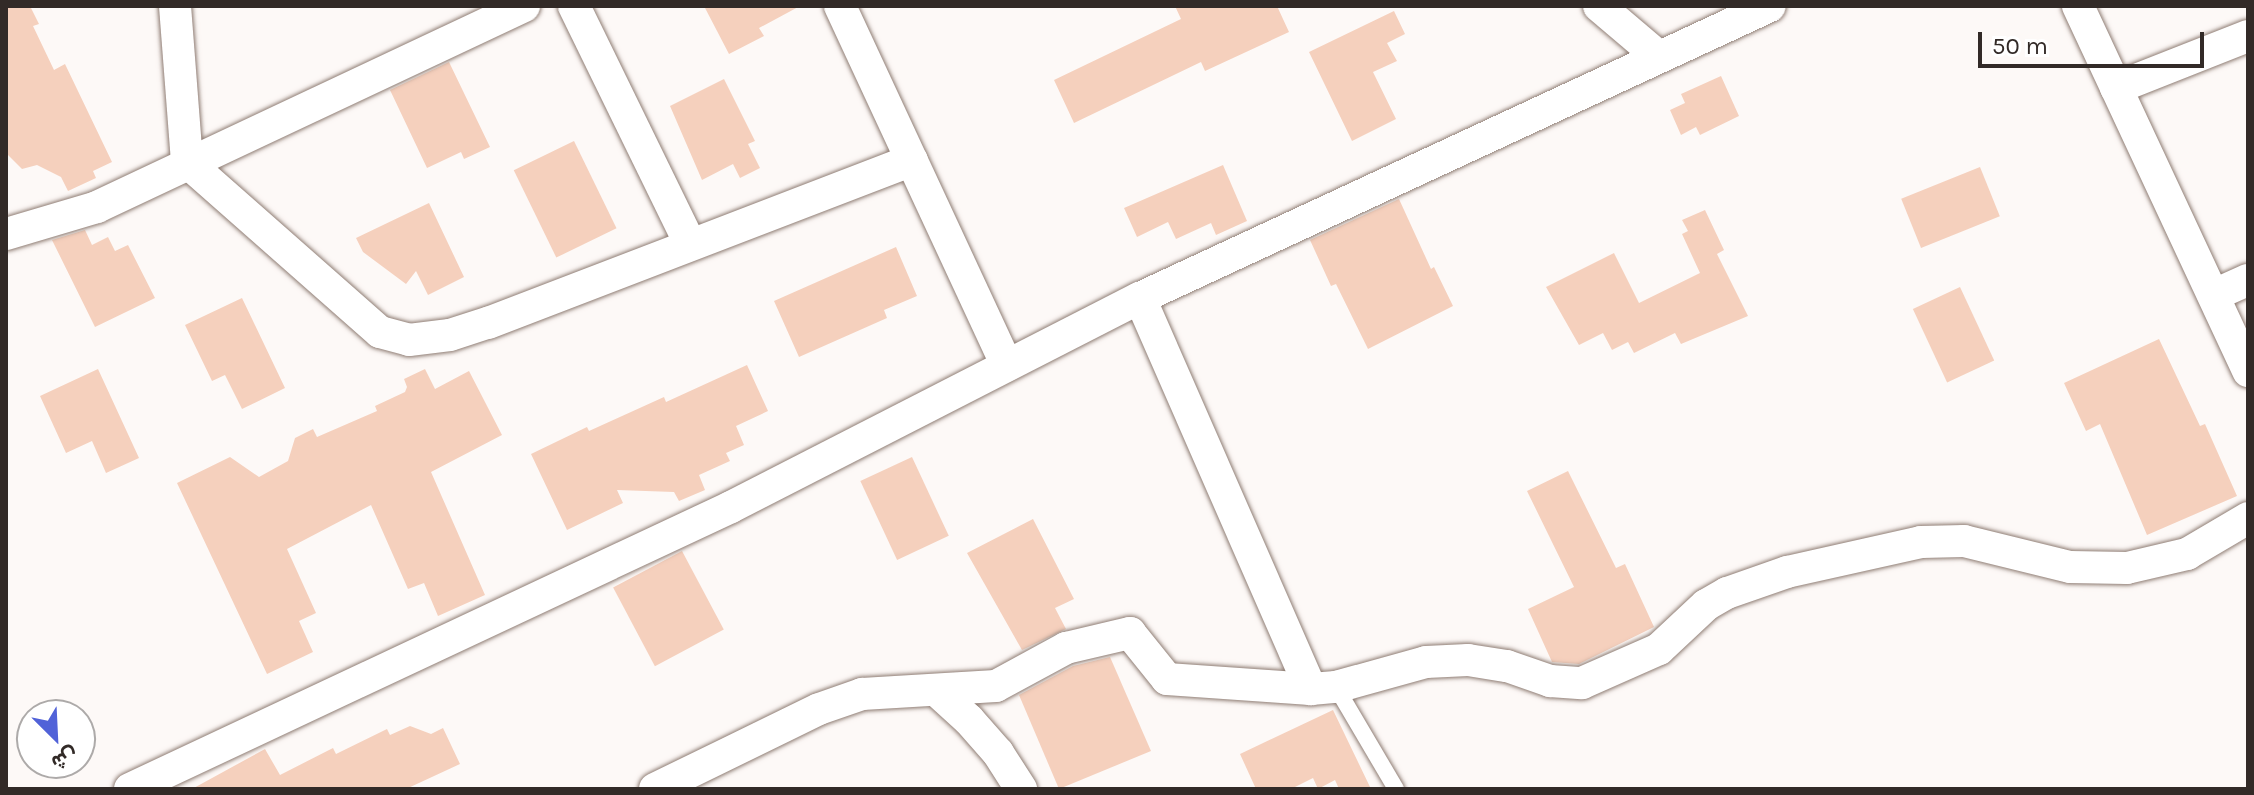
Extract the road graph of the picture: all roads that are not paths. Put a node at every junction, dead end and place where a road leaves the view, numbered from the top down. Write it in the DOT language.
graph roads {
  1 [pos="175,6"];
  2 [pos="524,6"];
  3 [pos="574,6"];
  4 [pos="840,6"];
  5 [pos="1599,6"];
  6 [pos="1770,6"];
  7 [pos="2078,6"];
  8 [pos="2248,36"];
  9 [pos="1658,56"];
  10 [pos="2116,88"];
  11 [pos="912,160"];
  12 [pos="187,162"];
  13 [pos="6,234"];
  14 [pos="690,244"];
  15 [pos="2248,280"];
  16 [pos="2214,295"];
  17 [pos="1140,298"];
  18 [pos="1007,365"];
  19 [pos="2248,371"];
  20 [pos="2248,518"];
  21 [pos="1323,688"];
  22 [pos="937,691"];
  23 [pos="130,789"];
  24 [pos="655,789"];
  25 [pos="1021,789"];
  26 [pos="1396,789"];
  1 -- 12 [label="street"];
  2 -- 12 [label="street"];
  3 -- 14 [label="street"];
  4 -- 11 [label="street"];
  5 -- 9 [label="street"];
  6 -- 9 [label="street"];
  7 -- 10 [label="street"];
  8 -- 10 [label="street"];
  9 -- 17 [label="street"];
  10 -- 16 [label="street"];
  11 -- 14 [label="street"];
  11 -- 18 [label="street"];
  12 -- 13 [label="street"];
  12 -- 14 [label="street"];
  15 -- 16 [label="street"];
  16 -- 19 [label="street"];
  17 -- 18 [label="street"];
  17 -- 21 [label="street"];
  18 -- 23 [label="street"];
  20 -- 21 [label="street"];
  21 -- 22 [label="street"];
  21 -- 26 [label="lane"];
  22 -- 24 [label="street"];
  22 -- 25 [label="street"];
}
